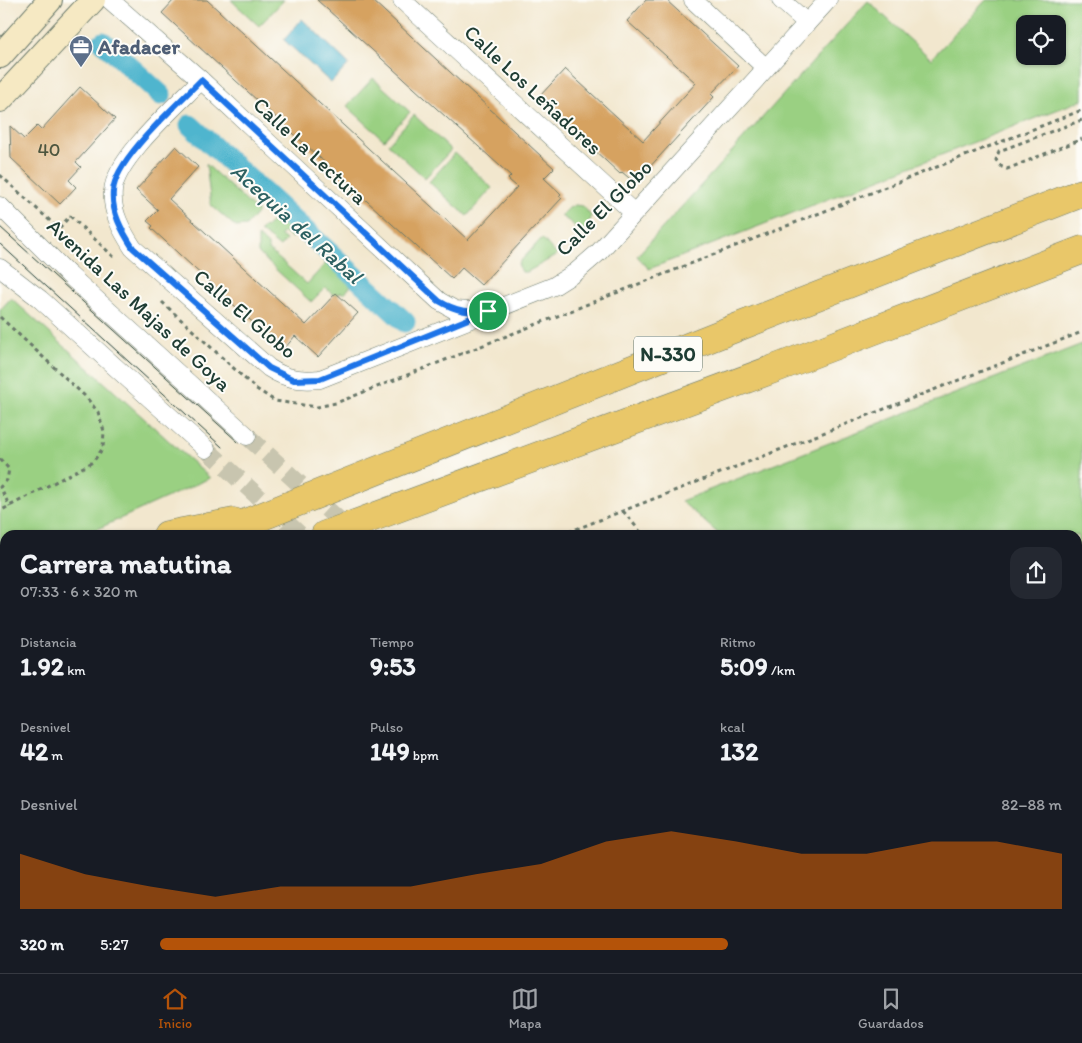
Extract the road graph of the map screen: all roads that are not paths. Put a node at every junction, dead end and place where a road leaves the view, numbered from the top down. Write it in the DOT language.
graph roads {
  1 [pos="50,0"];
  2 [pos="93,0"];
  3 [pos="110,0"];
  4 [pos="402,0"];
  5 [pos="693,0"];
  6 [pos="781,0"];
  7 [pos="828,0"];
  8 [pos="807,23"];
  9 [pos="0,56"];
  10 [pos="766,68"];
  11 [pos="201,80"];
  12 [pos="0,100"];
  13 [pos="1082,193"];
  14 [pos="0,206"];
  15 [pos="634,213"];
  16 [pos="1082,250"];
  17 [pos="0,268"];
  18 [pos="488,311"];
  19 [pos="247,436"];
  20 [pos="206,449"];
  21 [pos="446,491"];
  22 [pos="255,518"];
  23 [pos="193,530"];
  24 [pos="227,530"];
  25 [pos="339,530"];
  26 [pos="390,530"];
  1 -- 9 [label="main road"];
  2 -- 12 [label="main road"];
  3 -- 11 [label="street, Calle La Lectura"];
  4 -- 15 [label="street, Calle Los Leñadores"];
  5 -- 10 [label="street"];
  6 -- 8 [label="street"];
  7 -- 8 [label="street, Calle El Globo"];
  8 -- 10 [label="street, Calle El Globo"];
  10 -- 15 [label="street, Calle El Globo"];
  11 -- 18 [label="street, Calle La Lectura"];
  11 -- 18 [label="street, Calle El Globo"];
  13 -- 22 [label="highway, N-330"];
  14 -- 19 [label="street, Avenida Las Majas de Goya"];
  15 -- 18 [label="street, Calle El Globo"];
  16 -- 21 [label="highway, N-330"];
  17 -- 20 [label="street"];
  21 -- 25 [label="highway, N-330"];
  21 -- 26 [label="highway"];
  22 -- 23 [label="highway"];
  22 -- 24 [label="highway, N-330"];
}
